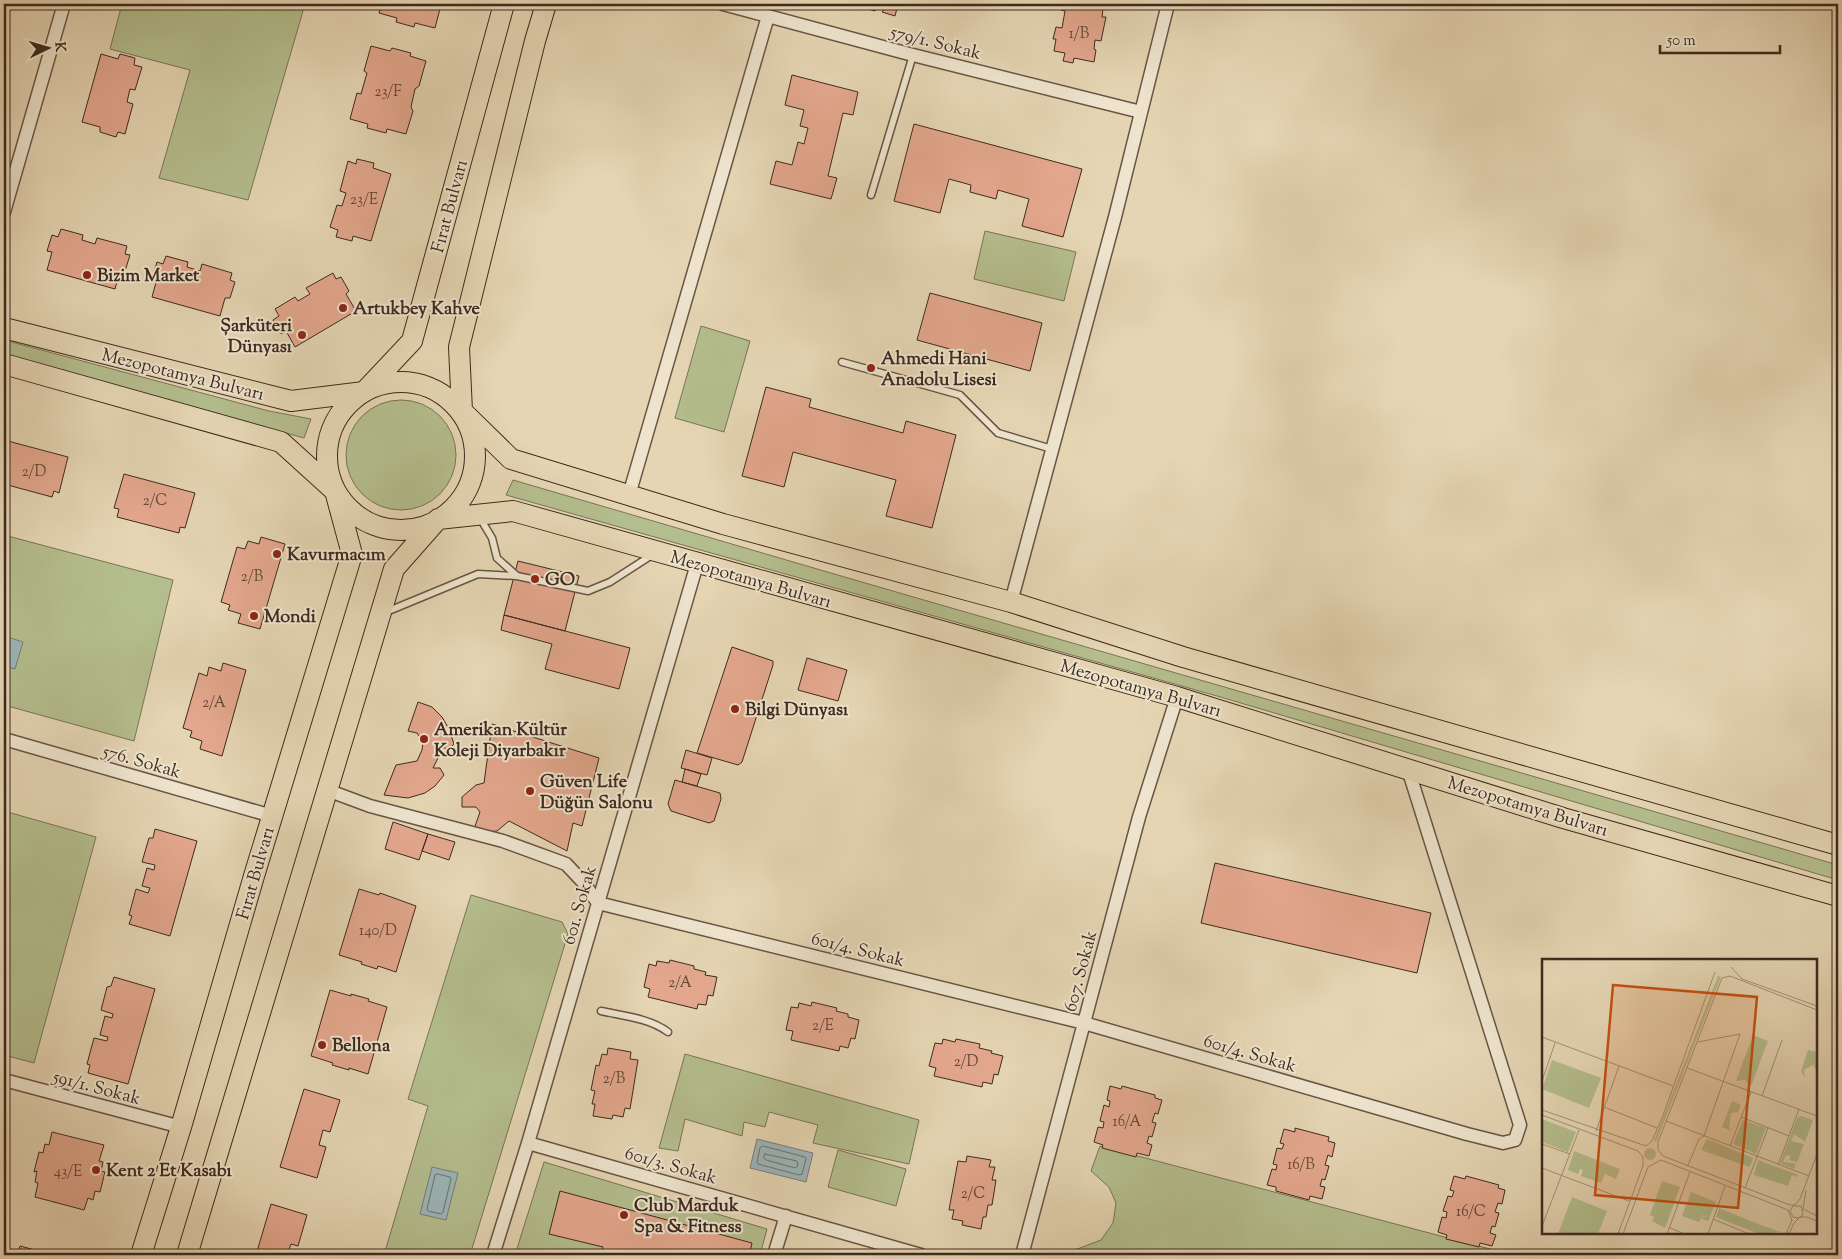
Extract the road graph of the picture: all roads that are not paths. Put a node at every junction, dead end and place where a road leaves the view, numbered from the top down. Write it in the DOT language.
graph roads {
  1 [pos="64,4"];
  2 [pos="504,4"];
  3 [pos="546,4"];
  4 [pos="722,4"];
  5 [pos="1168,4"];
  6 [pos="768,16"];
  7 [pos="913,55"];
  8 [pos="1141,112"];
  9 [pos="871,194"];
  10 [pos="4,212"];
  11 [pos="4,328"];
  12 [pos="842,362"];
  13 [pos="4,364"];
  14 [pos="364,392"];
  15 [pos="462,411"];
  16 [pos="1052,449"];
  17 [pos="335,491"];
  18 [pos="628,495"];
  19 [pos="478,514"];
  20 [pos="438,519"];
  21 [pos="657,552"];
  22 [pos="697,564"];
  23 [pos="517,576"];
  24 [pos="1011,602"];
  25 [pos="380,615"];
  26 [pos="1177,697"];
  27 [pos="4,739"];
  28 [pos="1408,769"];
  29 [pos="328,790"];
  30 [pos="272,816"];
  31 [pos="1838,845"];
  32 [pos="1838,896"];
  33 [pos="598,903"];
  34 [pos="601,1011"];
  35 [pos="1084,1023"];
  36 [pos="668,1032"];
  37 [pos="4,1080"];
  38 [pos="181,1127"];
  39 [pos="528,1143"];
  40 [pos="786,1216"];
  41 [pos="141,1255"];
  42 [pos="187,1255"];
  43 [pos="493,1255"];
  44 [pos="774,1255"];
  45 [pos="921,1255"];
  46 [pos="1022,1255"];
  1 -- 10 [label="street"];
  2 -- 14 [label="main road, Fırat Bulvarı"];
  3 -- 15 [label="main road"];
  4 -- 6 [label="street, 579/1. Sokak"];
  5 -- 8 [label="street"];
  6 -- 7 [label="street, 579/1. Sokak"];
  6 -- 18 [label="street"];
  7 -- 8 [label="street, 579/1. Sokak"];
  7 -- 9 [label="lane"];
  8 -- 16 [label="street"];
  11 -- 14 [label="main road, Mezopotamya Bulvarı"];
  12 -- 16 [label="lane"];
  13 -- 17 [label="main road, Mezopotamya Bulvarı"];
  14 -- 15 [label="main road"];
  14 -- 17 [label="main road"];
  15 -- 18 [label="main road"];
  15 -- 20 [label="main road"];
  16 -- 24 [label="street"];
  17 -- 20 [label="main road"];
  17 -- 30 [label="main road, Fırat Bulvarı"];
  18 -- 24 [label="main road"];
  19 -- 20 [label="main road, Mezopotamya Bulvarı"];
  19 -- 21 [label="main road, Mezopotamya Bulvarı"];
  19 -- 23 [label="lane"];
  20 -- 25 [label="main road"];
  21 -- 22 [label="main road, Mezopotamya Bulvarı"];
  21 -- 23 [label="lane"];
  22 -- 26 [label="main road, Mezopotamya Bulvarı"];
  22 -- 33 [label="street, 601. Sokak"];
  23 -- 25 [label="lane"];
  24 -- 31 [label="main road"];
  25 -- 29 [label="main road"];
  26 -- 28 [label="main road, Mezopotamya Bulvarı"];
  26 -- 35 [label="street, 607. Sokak"];
  27 -- 30 [label="street, 576. Sokak"];
  28 -- 32 [label="main road, Mezopotamya Bulvarı"];
  28 -- 35 [label="street, 601/4. Sokak"];
  29 -- 33 [label="street"];
  29 -- 42 [label="main road"];
  30 -- 38 [label="main road, Fırat Bulvarı"];
  33 -- 35 [label="street, 601/4. Sokak"];
  33 -- 39 [label="street, 601. Sokak"];
  34 -- 36 [label="lane"];
  35 -- 46 [label="street, 607. Sokak"];
  37 -- 38 [label="street, 591/1. Sokak"];
  38 -- 41 [label="main road, Fırat Bulvarı"];
  39 -- 40 [label="street, 601/3. Sokak"];
  39 -- 43 [label="street, 601. Sokak"];
  40 -- 44 [label="street"];
  40 -- 45 [label="street, 601/3. Sokak"];
}
